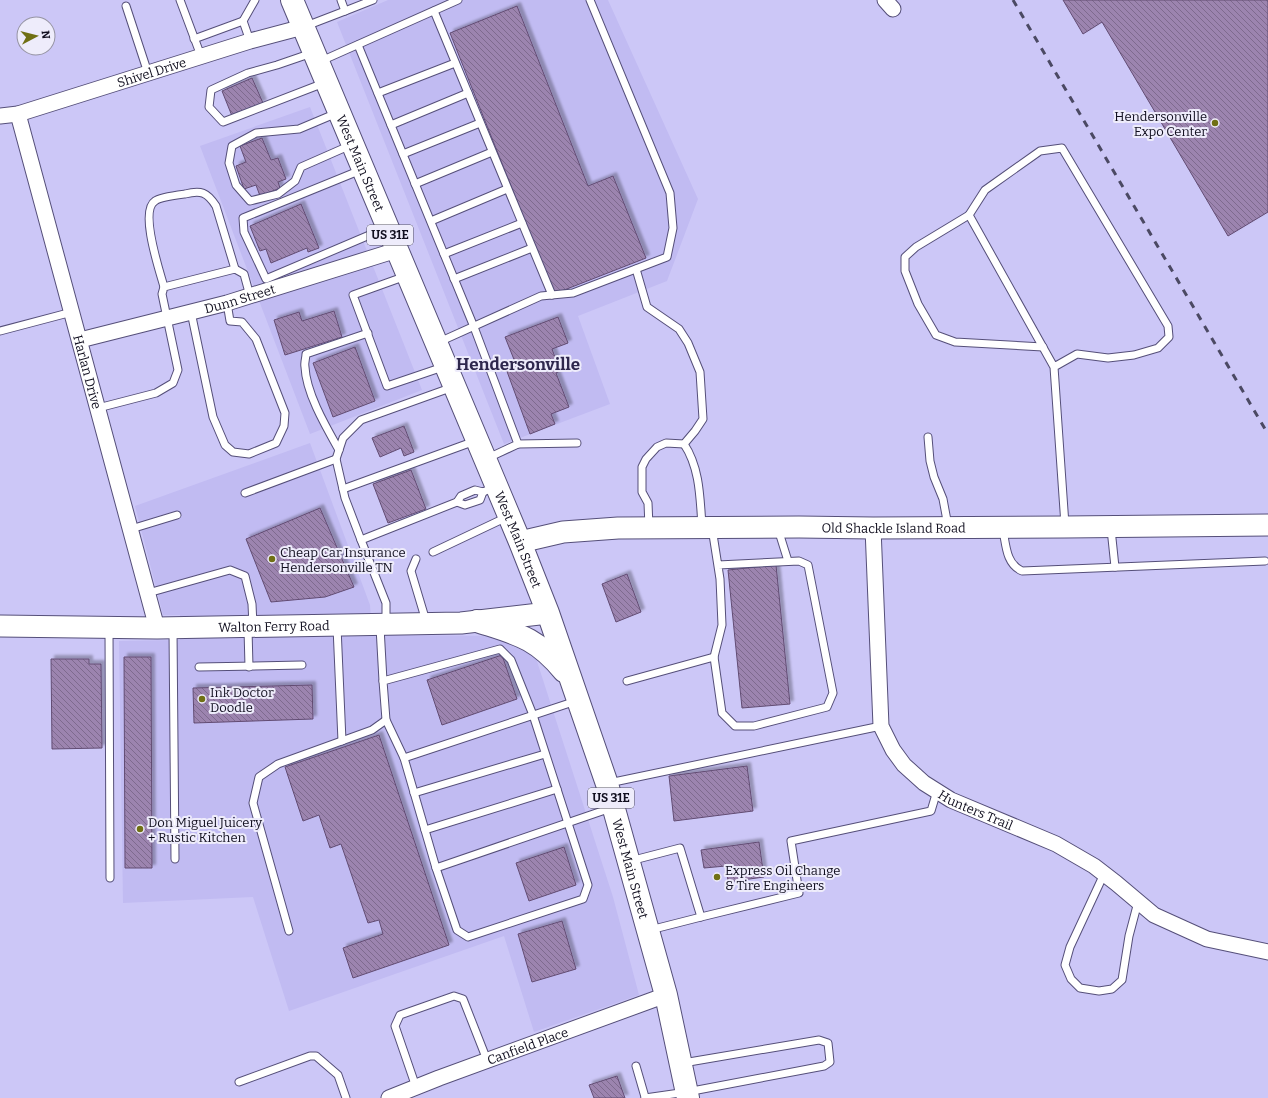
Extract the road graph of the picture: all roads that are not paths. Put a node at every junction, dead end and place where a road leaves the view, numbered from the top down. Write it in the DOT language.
graph roads {
  1 [pos="180,0"];
  2 [pos="255,0"];
  3 [pos="292,0"];
  4 [pos="341,0"];
  5 [pos="373,0"];
  6 [pos="458,0"];
  7 [pos="590,0"];
  8 [pos="126,6"];
  9 [pos="345,11"];
  10 [pos="434,11"];
  11 [pos="243,21"];
  12 [pos="303,27"];
  13 [pos="194,39"];
  14 [pos="250,41"];
  15 [pos="358,45"];
  16 [pos="201,56"];
  17 [pos="316,57"];
  18 [pos="455,63"];
  19 [pos="148,73"];
  20 [pos="326,82"];
  21 [pos="378,93"];
  22 [pos="468,93"];
  23 [pos="339,112"];
  24 [pos="18,114"];
  25 [pos="0,116"];
  26 [pos="480,123"];
  27 [pos="391,125"];
  28 [pos="352,144"];
  29 [pos="492,152"];
  30 [pos="403,154"];
  31 [pos="363,169"];
  32 [pos="415,184"];
  33 [pos="508,189"];
  34 [pos="969,215"];
  35 [pos="430,221"];
  36 [pos="522,223"];
  37 [pos="387,227"];
  38 [pos="532,248"];
  39 [pos="397,250"];
  40 [pos="444,254"];
  41 [pos="235,269"];
  42 [pos="636,269"];
  43 [pos="408,275"];
  44 [pos="454,279"];
  45 [pos="164,288"];
  46 [pos="552,295"];
  47 [pos="250,296"];
  48 [pos="227,303"];
  49 [pos="72,312"];
  50 [pos="191,312"];
  51 [pos="166,318"];
  52 [pos="474,327"];
  53 [pos="0,331"];
  54 [pos="368,333"];
  55 [pos="80,340"];
  56 [pos="436,344"];
  57 [pos="1043,347"];
  58 [pos="446,366"];
  59 [pos="1054,367"];
  60 [pos="455,386"];
  61 [pos="98,408"];
  62 [pos="928,437"];
  63 [pos="577,443"];
  64 [pos="518,444"];
  65 [pos="684,444"];
  66 [pos="339,450"];
  67 [pos="481,450"];
  68 [pos="336,459"];
  69 [pos="343,489"];
  70 [pos="490,489"];
  71 [pos="245,493"];
  72 [pos="457,502"];
  73 [pos="177,515"];
  74 [pos="509,516"];
  75 [pos="1268,526"];
  76 [pos="777,527"];
  77 [pos="1065,527"];
  78 [pos="1110,527"];
  79 [pos="649,528"];
  80 [pos="707,528"];
  81 [pos="873,528"];
  82 [pos="948,528"];
  83 [pos="1002,528"];
  84 [pos="131,530"];
  85 [pos="361,540"];
  86 [pos="520,542"];
  87 [pos="433,552"];
  88 [pos="416,559"];
  89 [pos="788,561"];
  90 [pos="1265,561"];
  91 [pos="718,565"];
  92 [pos="1114,567"];
  93 [pos="148,593"];
  94 [pos="548,613"];
  95 [pos="477,621"];
  96 [pos="383,624"];
  97 [pos="427,624"];
  98 [pos="337,625"];
  99 [pos="0,626"];
  100 [pos="109,627"];
  101 [pos="250,627"];
  102 [pos="165,628"];
  103 [pos="714,657"];
  104 [pos="302,666"];
  105 [pos="199,667"];
  106 [pos="249,667"];
  107 [pos="382,680"];
  108 [pos="627,681"];
  109 [pos="575,691"];
  110 [pos="533,715"];
  111 [pos="386,720"];
  112 [pos="881,726"];
  113 [pos="342,741"];
  114 [pos="545,754"];
  115 [pos="404,758"];
  116 [pos="607,784"];
  117 [pos="557,788"];
  118 [pos="937,791"];
  119 [pos="414,793"];
  120 [pos="613,807"];
  121 [pos="568,823"];
  122 [pos="425,830"];
  123 [pos="174,859"];
  124 [pos="628,862"];
  125 [pos="436,868"];
  126 [pos="1104,874"];
  127 [pos="110,878"];
  128 [pos="1138,902"];
  129 [pos="701,917"];
  130 [pos="289,931"];
  131 [pos="648,931"];
  132 [pos="1268,952"];
  133 [pos="666,995"];
  134 [pos="487,1060"];
  135 [pos="680,1064"];
  136 [pos="636,1066"];
  137 [pos="239,1082"];
  138 [pos="416,1087"];
  139 [pos="687,1095"];
  140 [pos="346,1098"];
  141 [pos="389,1098"];
  142 [pos="645,1098"];
  1 -- 13 [label="lane"];
  2 -- 11 [label="lane"];
  3 -- 12 [label="main road, West Main Street / US 31E"];
  4 -- 9 [label="lane"];
  5 -- 9 [label="lane"];
  6 -- 10 [label="lane"];
  7 -- 42 [label="lane"];
  8 -- 19 [label="lane"];
  9 -- 12 [label="lane"];
  10 -- 15 [label="lane"];
  10 -- 18 [label="lane"];
  11 -- 13 [label="lane"];
  11 -- 14 [label="lane"];
  12 -- 14 [label="street, Shivel Drive"];
  12 -- 17 [label="main road, West Main Street / US 31E"];
  13 -- 16 [label="lane"];
  14 -- 16 [label="street, Shivel Drive"];
  15 -- 17 [label="lane"];
  15 -- 21 [label="lane"];
  16 -- 19 [label="street, Shivel Drive"];
  17 -- 20 [label="main road, West Main Street / US 31E"];
  17 -- 20 [label="lane"];
  18 -- 21 [label="lane"];
  18 -- 22 [label="lane"];
  19 -- 24 [label="street, Shivel Drive"];
  20 -- 23 [label="main road, West Main Street / US 31E"];
  21 -- 27 [label="lane"];
  22 -- 26 [label="lane"];
  22 -- 27 [label="lane"];
  23 -- 28 [label="main road, West Main Street / US 31E"];
  23 -- 28 [label="lane"];
  24 -- 25 [label="street, Shivel Drive"];
  24 -- 49 [label="street, Harlan Drive"];
  26 -- 29 [label="lane"];
  26 -- 30 [label="lane"];
  27 -- 30 [label="lane"];
  28 -- 31 [label="main road, West Main Street / US 31E"];
  29 -- 32 [label="lane"];
  29 -- 33 [label="lane"];
  30 -- 32 [label="lane"];
  31 -- 37 [label="main road, West Main Street / US 31E"];
  31 -- 37 [label="lane"];
  32 -- 35 [label="lane"];
  33 -- 35 [label="lane"];
  33 -- 36 [label="lane"];
  34 -- 57 [label="lane"];
  34 -- 57 [label="lane"];
  34 -- 59 [label="lane"];
  35 -- 40 [label="lane"];
  36 -- 38 [label="lane"];
  36 -- 40 [label="lane"];
  37 -- 39 [label="main road, West Main Street / US 31E"];
  38 -- 44 [label="lane"];
  38 -- 46 [label="lane"];
  39 -- 43 [label="main road, West Main Street / US 31E"];
  39 -- 47 [label="street, Dunn Street"];
  40 -- 44 [label="lane"];
  41 -- 45 [label="lane"];
  41 -- 45 [label="lane"];
  41 -- 47 [label="lane"];
  42 -- 46 [label="lane"];
  42 -- 65 [label="lane"];
  43 -- 54 [label="lane"];
  43 -- 56 [label="main road, West Main Street / US 31E"];
  44 -- 52 [label="lane"];
  45 -- 51 [label="lane"];
  46 -- 52 [label="lane"];
  47 -- 48 [label="street, Dunn Street"];
  48 -- 50 [label="street, Dunn Street"];
  48 -- 50 [label="lane"];
  49 -- 53 [label="lane"];
  49 -- 55 [label="street, Harlan Drive"];
  50 -- 51 [label="street, Dunn Street"];
  51 -- 55 [label="street, Dunn Street"];
  51 -- 61 [label="lane"];
  52 -- 56 [label="lane"];
  52 -- 64 [label="lane"];
  54 -- 58 [label="lane"];
  54 -- 66 [label="lane"];
  55 -- 61 [label="street, Harlan Drive"];
  56 -- 58 [label="main road, West Main Street / US 31E"];
  57 -- 59 [label="lane"];
  58 -- 60 [label="main road, West Main Street / US 31E"];
  59 -- 77 [label="lane"];
  60 -- 66 [label="lane"];
  60 -- 67 [label="main road, West Main Street / US 31E"];
  61 -- 84 [label="street, Harlan Drive"];
  62 -- 82 [label="lane"];
  63 -- 64 [label="lane"];
  64 -- 67 [label="lane"];
  65 -- 79 [label="lane"];
  65 -- 80 [label="lane"];
  66 -- 68 [label="lane"];
  67 -- 69 [label="lane"];
  67 -- 70 [label="main road, West Main Street / US 31E"];
  68 -- 69 [label="lane"];
  68 -- 71 [label="lane"];
  69 -- 85 [label="lane"];
  70 -- 72 [label="lane"];
  70 -- 72 [label="lane"];
  70 -- 74 [label="main road, West Main Street / US 31E"];
  72 -- 85 [label="lane"];
  73 -- 84 [label="lane"];
  74 -- 86 [label="main road, West Main Street / US 31E"];
  74 -- 87 [label="lane"];
  75 -- 78 [label="street, Old Shackle Island Road"];
  76 -- 80 [label="street, Old Shackle Island Road"];
  76 -- 81 [label="street, Old Shackle Island Road"];
  76 -- 89 [label="lane"];
  77 -- 78 [label="street, Old Shackle Island Road"];
  77 -- 83 [label="street, Old Shackle Island Road"];
  78 -- 92 [label="lane"];
  79 -- 80 [label="street, Old Shackle Island Road"];
  79 -- 86 [label="street, Old Shackle Island Road"];
  80 -- 91 [label="lane"];
  81 -- 82 [label="street, Old Shackle Island Road"];
  81 -- 112 [label="street, Hunters Trail"];
  82 -- 83 [label="street, Old Shackle Island Road"];
  83 -- 92 [label="lane"];
  84 -- 93 [label="street, Harlan Drive"];
  85 -- 96 [label="lane"];
  86 -- 94 [label="main road, West Main Street / US 31E"];
  88 -- 97 [label="lane"];
  89 -- 91 [label="lane"];
  89 -- 103 [label="lane"];
  90 -- 92 [label="lane"];
  91 -- 103 [label="lane"];
  93 -- 101 [label="lane"];
  93 -- 102 [label="street, Harlan Drive"];
  94 -- 95 [label="street, Walton Ferry Road"];
  94 -- 109 [label="main road, West Main Street / US 31E"];
  95 -- 97 [label="street, Walton Ferry Road"];
  95 -- 109 [label="main road"];
  96 -- 97 [label="street, Walton Ferry Road"];
  96 -- 98 [label="street, Walton Ferry Road"];
  96 -- 107 [label="lane"];
  98 -- 101 [label="street, Walton Ferry Road"];
  98 -- 113 [label="lane"];
  99 -- 100 [label="street, Walton Ferry Road"];
  100 -- 102 [label="street, Walton Ferry Road"];
  100 -- 127 [label="lane"];
  101 -- 102 [label="street, Walton Ferry Road"];
  101 -- 106 [label="lane"];
  102 -- 123 [label="lane"];
  103 -- 108 [label="lane"];
  104 -- 106 [label="lane"];
  105 -- 106 [label="lane"];
  107 -- 110 [label="lane"];
  107 -- 111 [label="lane"];
  109 -- 110 [label="lane"];
  109 -- 116 [label="main road, West Main Street / US 31E"];
  110 -- 114 [label="lane"];
  110 -- 115 [label="lane"];
  111 -- 113 [label="lane"];
  111 -- 115 [label="lane"];
  112 -- 116 [label="lane"];
  112 -- 118 [label="street, Hunters Trail"];
  113 -- 130 [label="lane"];
  114 -- 117 [label="lane"];
  114 -- 119 [label="lane"];
  115 -- 119 [label="lane"];
  116 -- 120 [label="main road, West Main Street / US 31E"];
  117 -- 121 [label="lane"];
  117 -- 122 [label="lane"];
  118 -- 126 [label="street, Hunters Trail"];
  118 -- 129 [label="lane"];
  119 -- 122 [label="lane"];
  120 -- 121 [label="lane"];
  120 -- 124 [label="main road, West Main Street / US 31E"];
  121 -- 125 [label="lane"];
  121 -- 125 [label="lane"];
  122 -- 125 [label="lane"];
  124 -- 129 [label="lane"];
  124 -- 131 [label="main road, West Main Street / US 31E"];
  126 -- 128 [label="street, Hunters Trail"];
  126 -- 128 [label="lane"];
  128 -- 132 [label="street, Hunters Trail"];
  129 -- 131 [label="lane"];
  131 -- 133 [label="main road, West Main Street / US 31E"];
  133 -- 134 [label="street, Canfield Place"];
  133 -- 135 [label="main road, West Main Street / US 31E"];
  134 -- 138 [label="street, Canfield Place"];
  134 -- 138 [label="lane"];
  135 -- 139 [label="main road, West Main Street / US 31E"];
  135 -- 139 [label="lane"];
  136 -- 142 [label="lane"];
  137 -- 140 [label="lane"];
  138 -- 141 [label="street, Canfield Place"];
  139 -- 142 [label="lane"];
}
